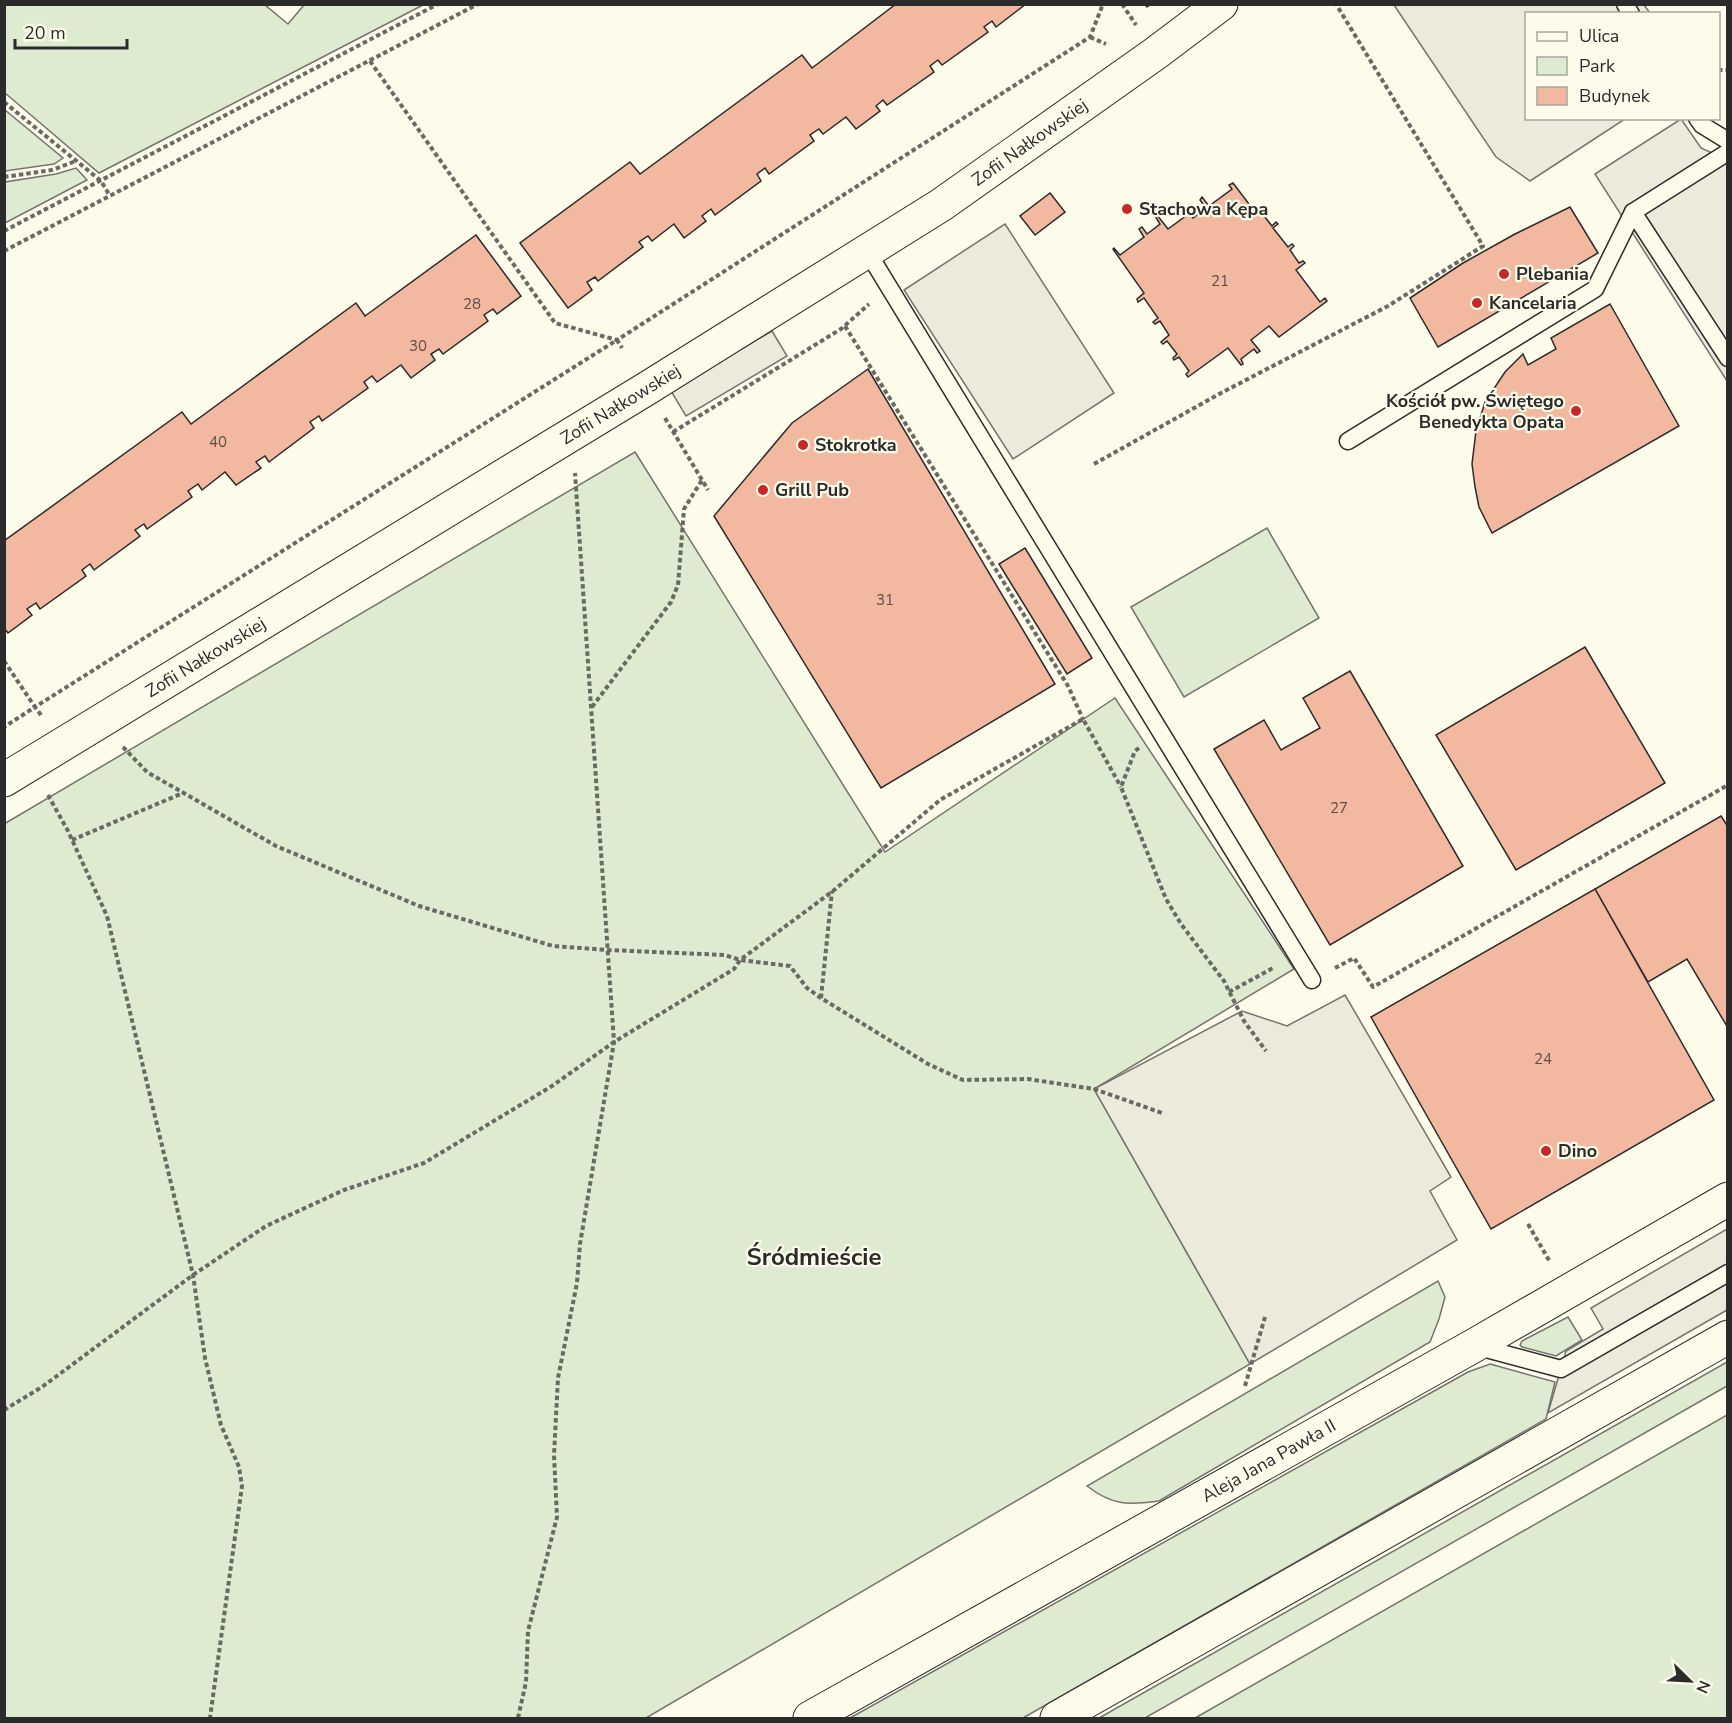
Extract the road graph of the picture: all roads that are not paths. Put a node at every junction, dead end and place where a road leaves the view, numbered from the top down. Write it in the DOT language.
graph roads {
  1 [pos="1221,4"];
  2 [pos="1698,120"];
  3 [pos="1728,141"];
  4 [pos="1728,152"];
  5 [pos="1633,212"];
  6 [pos="867,251"];
  7 [pos="1728,358"];
  8 [pos="1348,441"];
  9 [pos="4,780"];
  10 [pos="1312,980"];
  11 [pos="1728,1199"];
  12 [pos="1728,1273"];
  13 [pos="1728,1336"];
  14 [pos="1475,1345"];
  15 [pos="810,1719"];
  16 [pos="1057,1719"];
  1 -- 6 [label="street, Zofii Nałkowskiej"];
  2 -- 3 [label="lane"];
  4 -- 5 [label="lane"];
  5 -- 7 [label="lane"];
  5 -- 8 [label="lane"];
  6 -- 9 [label="street, Zofii Nałkowskiej"];
  6 -- 10 [label="lane"];
  11 -- 14 [label="street, Aleja Jana Pawła II"];
  12 -- 14 [label="lane"];
  13 -- 16 [label="street"];
  14 -- 15 [label="street, Aleja Jana Pawła II"];
}
